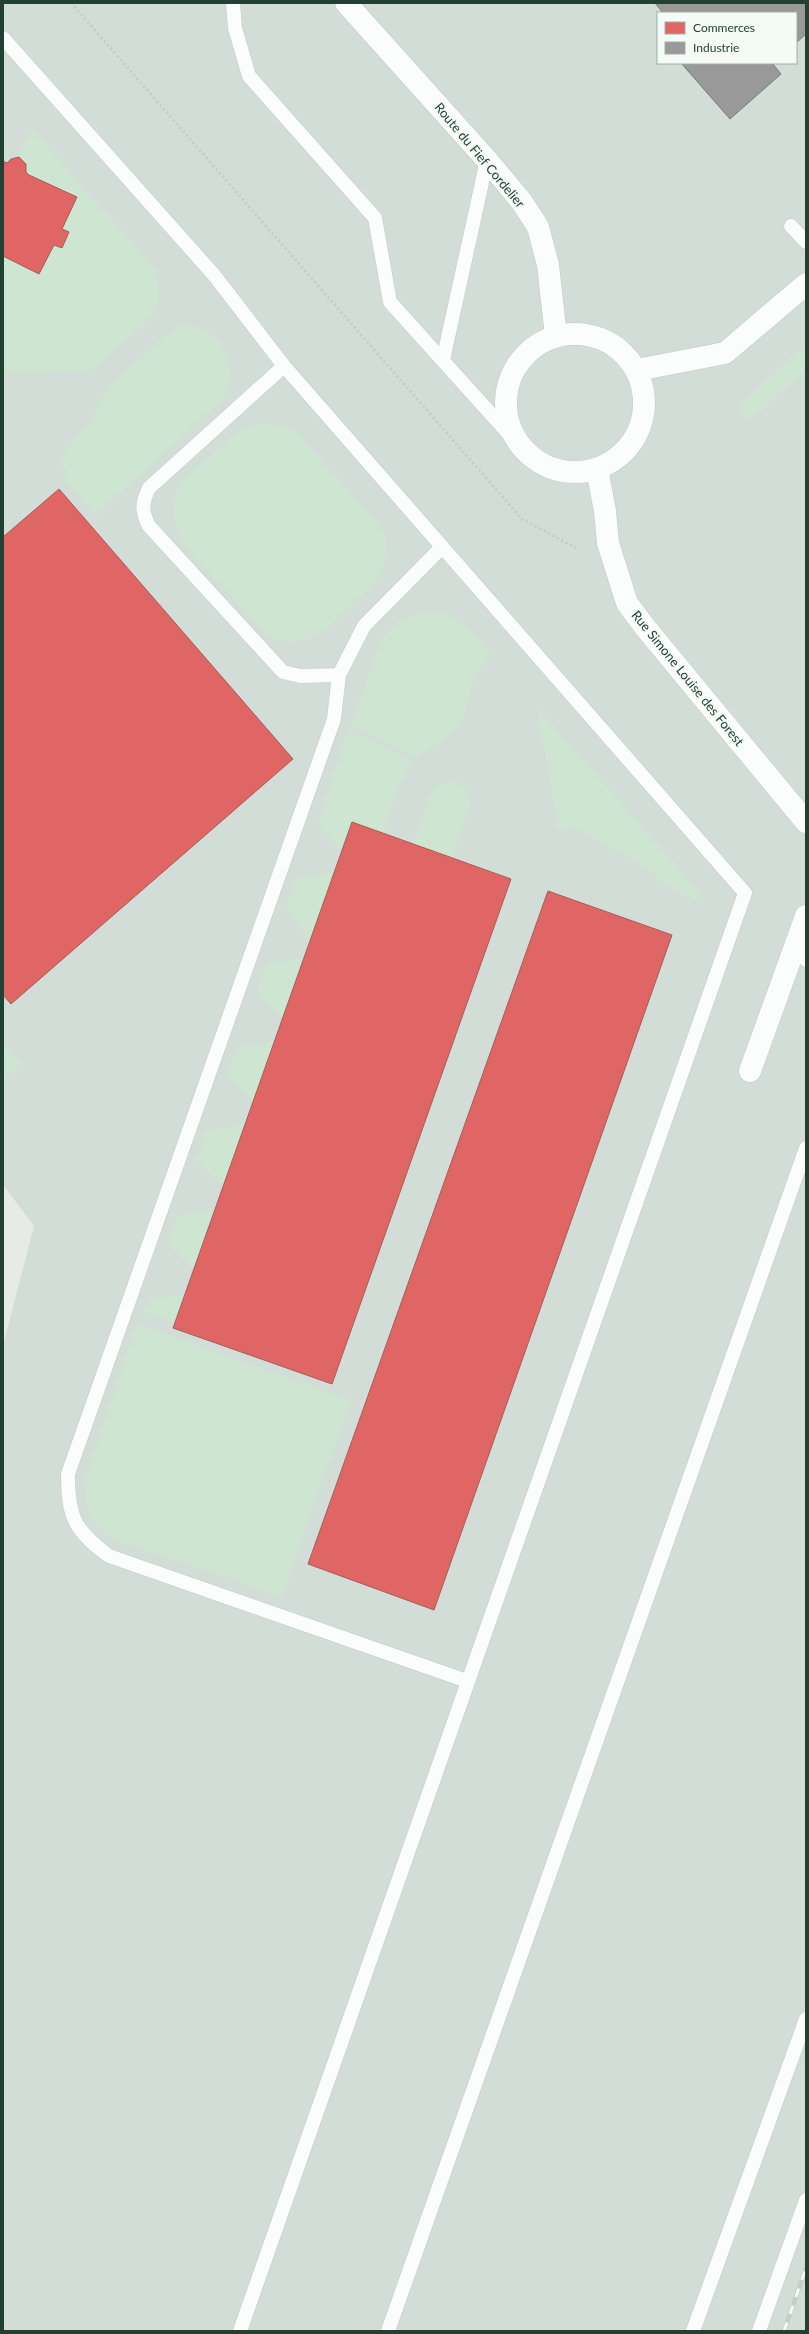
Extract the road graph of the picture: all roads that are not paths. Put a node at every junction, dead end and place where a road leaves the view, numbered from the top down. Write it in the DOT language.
graph roads {
  1 [pos="233,3"];
  2 [pos="346,3"];
  3 [pos="3,38"];
  4 [pos="487,160"];
  5 [pos="791,226"];
  6 [pos="806,242"];
  7 [pos="806,284"];
  8 [pos="556,336"];
  9 [pos="443,360"];
  10 [pos="284,366"];
  11 [pos="637,370"];
  12 [pos="517,442"];
  13 [pos="597,469"];
  14 [pos="441,548"];
  15 [pos="339,675"];
  16 [pos="806,822"];
  17 [pos="806,916"];
  18 [pos="801,954"];
  19 [pos="750,1071"];
  20 [pos="806,1148"];
  21 [pos="467,1681"];
  22 [pos="806,2019"];
  23 [pos="806,2200"];
  24 [pos="240,2331"];
  25 [pos="388,2331"];
  26 [pos="693,2331"];
  27 [pos="759,2331"];
  1 -- 9 [label="lane"];
  2 -- 4 [label="street, Route du Fief Cordelier"];
  3 -- 10 [label="lane"];
  4 -- 8 [label="street, Route du Fief Cordelier"];
  4 -- 9 [label="lane"];
  5 -- 6 [label="lane"];
  7 -- 11 [label="street"];
  8 -- 11 [label="street"];
  8 -- 12 [label="street"];
  9 -- 12 [label="lane"];
  10 -- 14 [label="lane"];
  10 -- 15 [label="lane"];
  11 -- 13 [label="street"];
  12 -- 13 [label="street"];
  13 -- 16 [label="street, Rue Simone Louise des Forest"];
  14 -- 15 [label="lane"];
  14 -- 21 [label="lane"];
  15 -- 21 [label="lane"];
  17 -- 18 [label="street"];
  18 -- 19 [label="street"];
  20 -- 25 [label="lane"];
  21 -- 24 [label="lane"];
  22 -- 26 [label="lane"];
  23 -- 27 [label="lane"];
}
